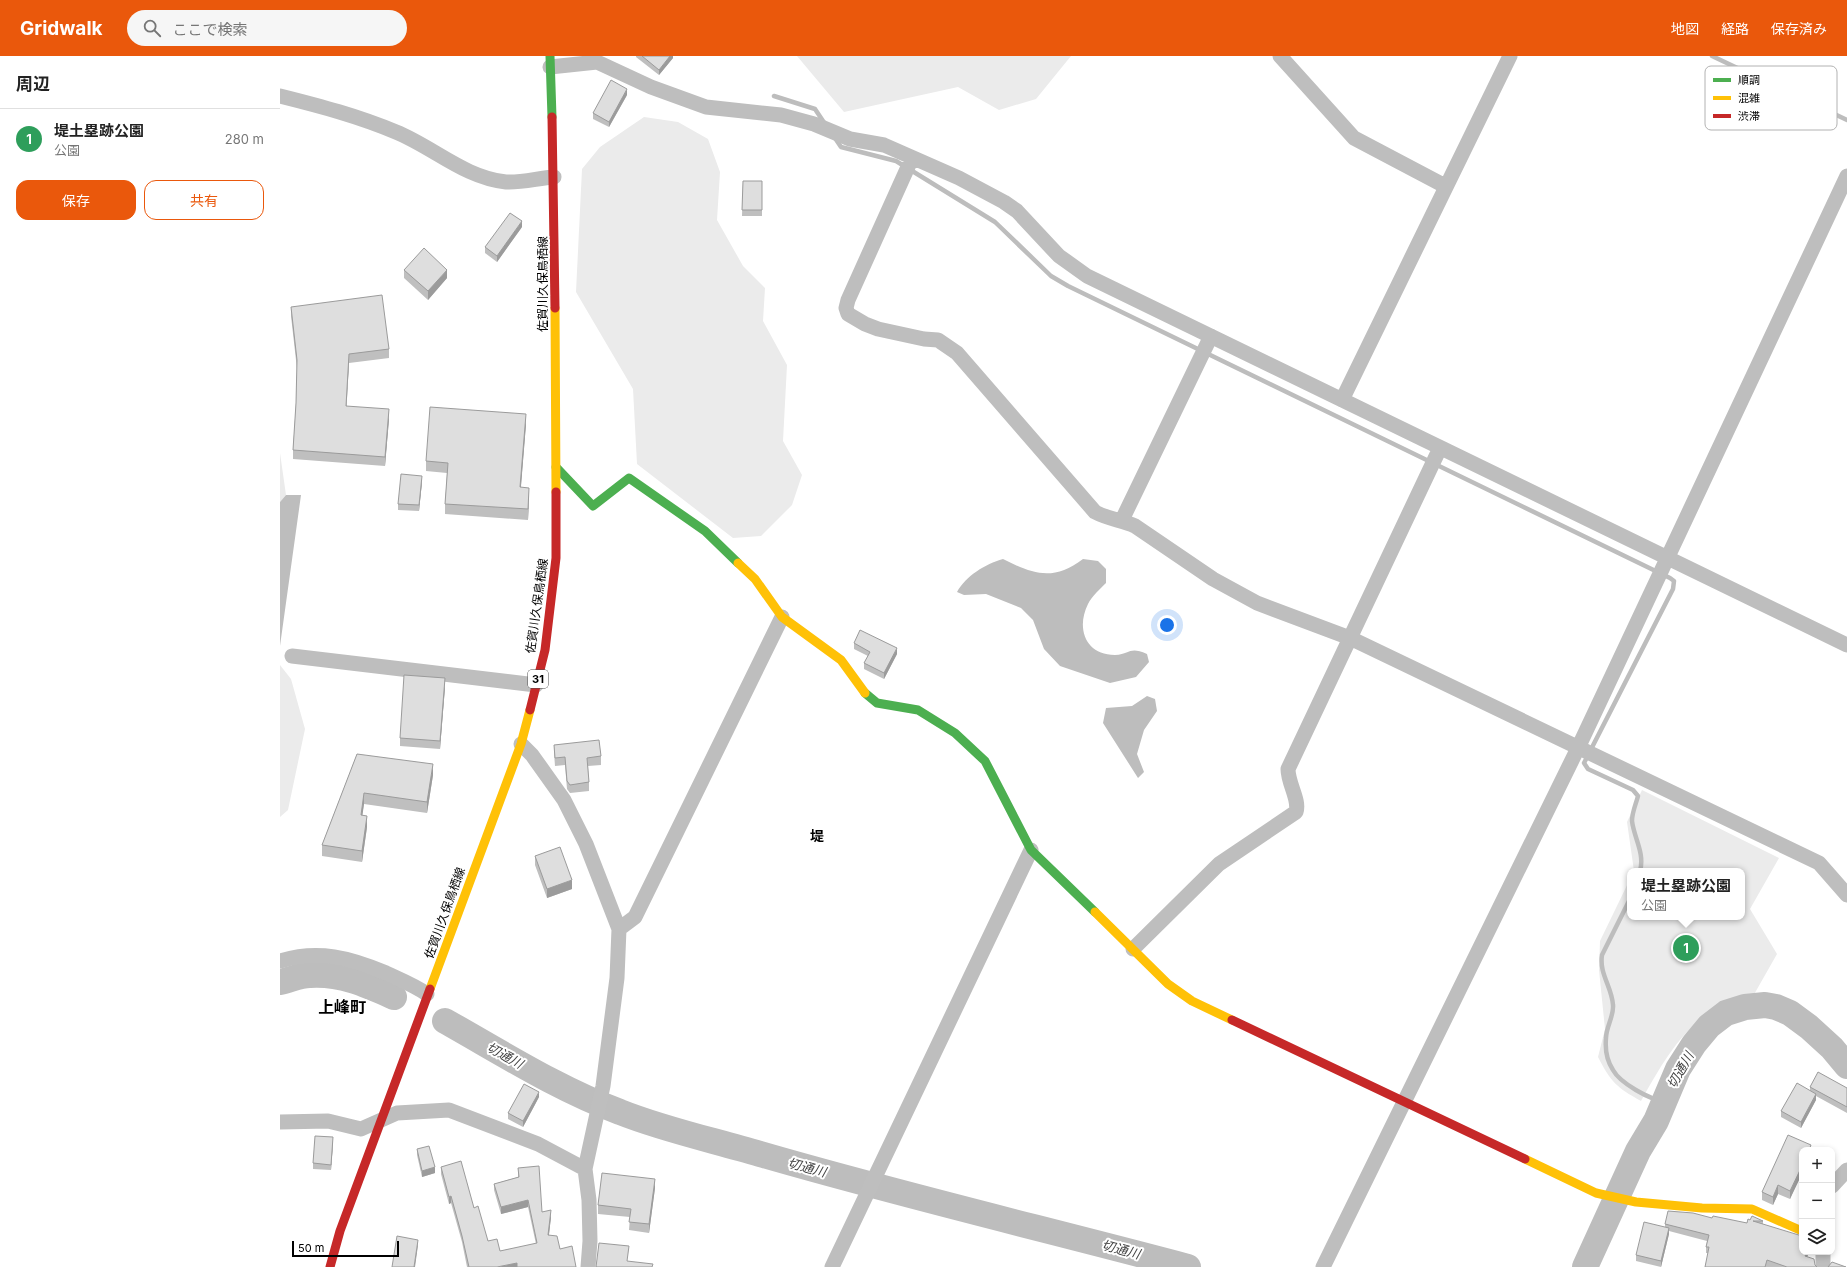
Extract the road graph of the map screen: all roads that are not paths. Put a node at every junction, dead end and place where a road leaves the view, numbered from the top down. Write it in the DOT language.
graph roads {
  1 [pos="1280,56"];
  2 [pos="1510,56"];
  3 [pos="550,62"];
  4 [pos="280,96"];
  5 [pos="912,158"];
  6 [pos="1847,176"];
  7 [pos="554,177"];
  8 [pos="1446,186"];
  9 [pos="1210,336"];
  10 [pos="1342,400"];
  11 [pos="1440,448"];
  12 [pos="556,467"];
  13 [pos="1122,520"];
  14 [pos="1667,558"];
  15 [pos="782,617"];
  16 [pos="1350,638"];
  17 [pos="1847,645"];
  18 [pos="292,656"];
  19 [pos="536,685"];
  20 [pos="521,744"];
  21 [pos="1578,748"];
  22 [pos="1031,850"];
  23 [pos="1847,895"];
  24 [pos="619,929"];
  25 [pos="1133,949"];
  26 [pos="280,961"];
  27 [pos="427,994"];
  28 [pos="1404,1101"];
  29 [pos="381,1120"];
  30 [pos="280,1122"];
  31 [pos="585,1168"];
  32 [pos="1847,1170"];
  33 [pos="1835,1183"];
  34 [pos="1799,1230"];
  35 [pos="1823,1255"];
  36 [pos="330,1267"];
  37 [pos="588,1267"];
  38 [pos="832,1267"];
  39 [pos="1323,1267"];
  40 [pos="1823,1267"];
  1 -- 8 [label="street"];
  2 -- 8 [label="street"];
  3 -- 5 [label="street"];
  3 -- 7 [label="street, 佐賀川久保鳥栖線 / 31"];
  4 -- 7 [label="street"];
  5 -- 9 [label="street"];
  5 -- 13 [label="street"];
  6 -- 14 [label="street"];
  7 -- 12 [label="street, 佐賀川久保鳥栖線 / 31"];
  8 -- 10 [label="street"];
  9 -- 10 [label="street"];
  9 -- 13 [label="street"];
  10 -- 11 [label="street"];
  11 -- 14 [label="street"];
  11 -- 16 [label="street"];
  12 -- 15 [label="street"];
  12 -- 19 [label="street, 佐賀川久保鳥栖線 / 31"];
  13 -- 16 [label="street"];
  14 -- 17 [label="street"];
  14 -- 21 [label="street"];
  15 -- 22 [label="street"];
  15 -- 24 [label="street"];
  16 -- 21 [label="street"];
  16 -- 25 [label="street"];
  18 -- 19 [label="street"];
  19 -- 20 [label="street, 佐賀川久保鳥栖線 / 31"];
  20 -- 24 [label="street"];
  20 -- 27 [label="street, 佐賀川久保鳥栖線 / 31"];
  21 -- 23 [label="street"];
  21 -- 28 [label="street"];
  22 -- 25 [label="street"];
  22 -- 38 [label="street"];
  24 -- 31 [label="street"];
  25 -- 28 [label="street"];
  26 -- 27 [label="street"];
  27 -- 29 [label="street, 佐賀川久保鳥栖線 / 31"];
  28 -- 34 [label="street"];
  28 -- 39 [label="street"];
  29 -- 30 [label="street"];
  29 -- 31 [label="street"];
  29 -- 36 [label="street, 佐賀川久保鳥栖線 / 31"];
  31 -- 37 [label="street"];
  32 -- 33 [label="street"];
  35 -- 40 [label="street"];
}
